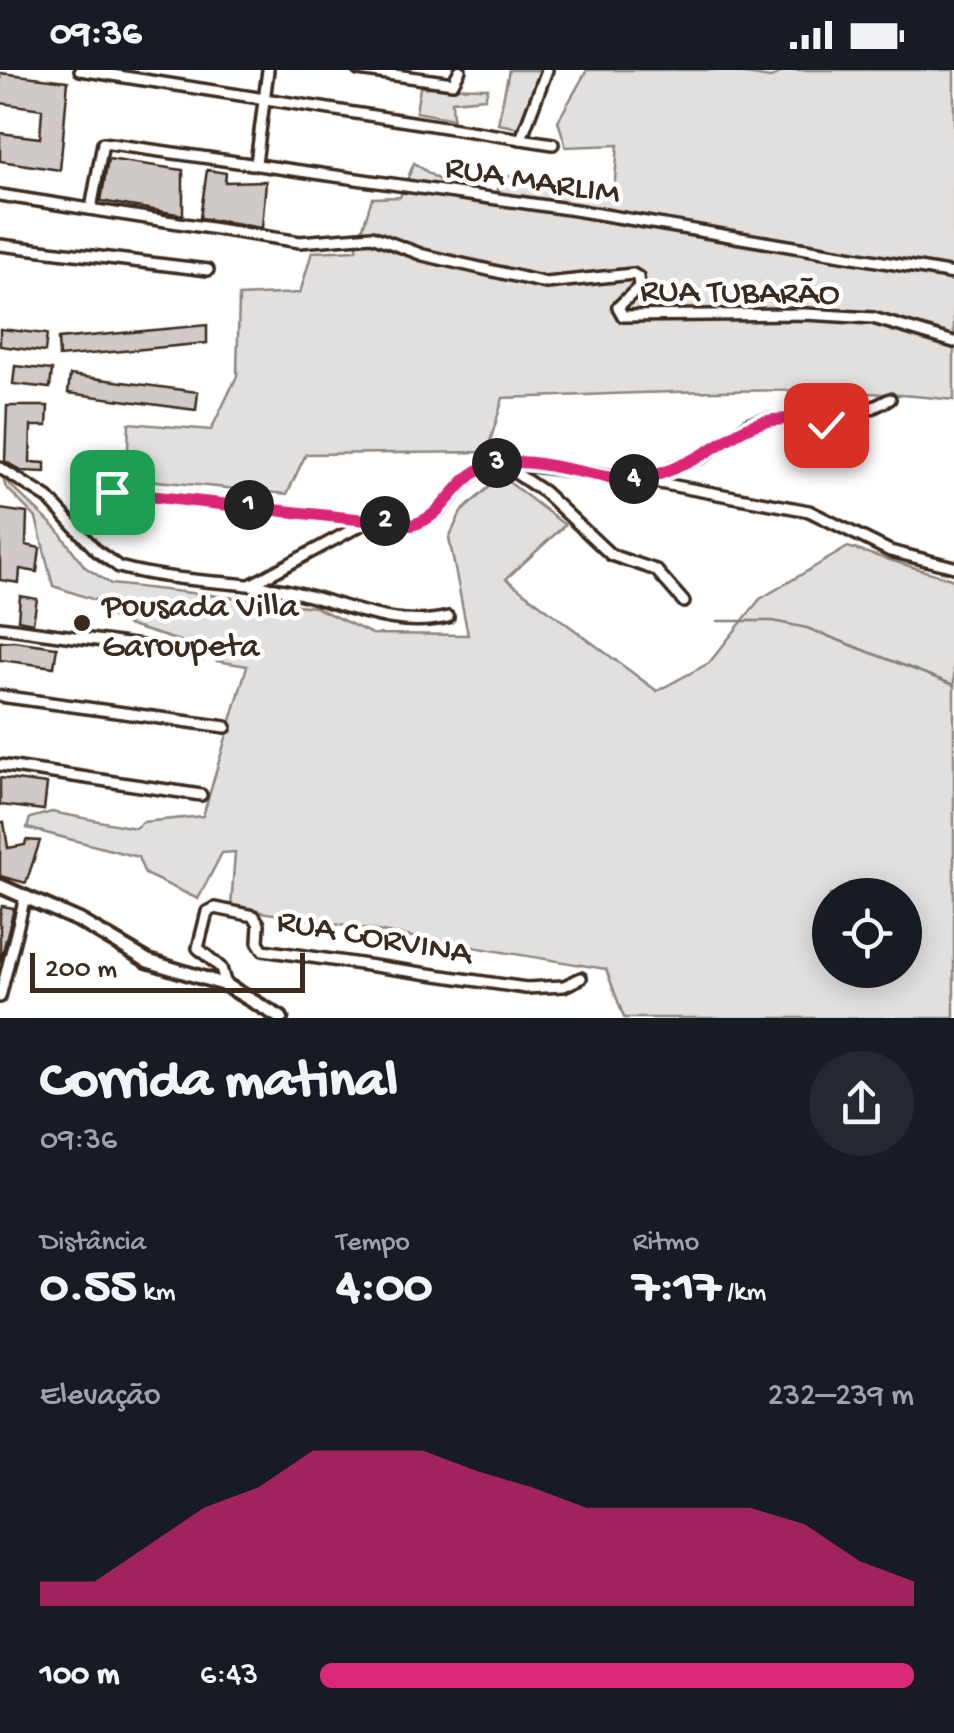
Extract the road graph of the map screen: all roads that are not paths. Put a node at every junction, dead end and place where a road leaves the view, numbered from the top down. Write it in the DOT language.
graph roads {
  1 [pos="80,70"];
  2 [pos="268,70"];
  3 [pos="358,70"];
  4 [pos="547,70"];
  5 [pos="459,74"];
  6 [pos="264,99"];
  7 [pos="521,139"];
  8 [pos="553,144"];
  9 [pos="256,164"];
  10 [pos="0,196"];
  11 [pos="91,209"];
  12 [pos="0,245"];
  13 [pos="208,270"];
  14 [pos="954,274"];
  15 [pos="954,342"];
  16 [pos="890,399"];
  17 [pos="500,463"];
  18 [pos="0,468"];
  19 [pos="643,480"];
  20 [pos="112,492"];
  21 [pos="374,518"];
  22 [pos="954,568"];
  23 [pos="250,585"];
  24 [pos="684,602"];
  25 [pos="448,617"];
  26 [pos="0,627"];
  27 [pos="200,654"];
  28 [pos="0,696"];
  29 [pos="226,728"];
  30 [pos="0,765"];
  31 [pos="200,796"];
  32 [pos="0,886"];
  33 [pos="25,896"];
  34 [pos="581,978"];
  35 [pos="226,984"];
  36 [pos="0,997"];
  37 [pos="280,1018"];
  1 -- 6 [label="street"];
  2 -- 6 [label="street"];
  3 -- 5 [label="street"];
  4 -- 7 [label="street"];
  6 -- 7 [label="street"];
  6 -- 9 [label="street"];
  7 -- 8 [label="street"];
  9 -- 11 [label="street, RUA MARLIM"];
  9 -- 14 [label="street, RUA MARLIM"];
  10 -- 11 [label="street, RUA TUBARÃO"];
  11 -- 15 [label="street, RUA TUBARÃO"];
  12 -- 13 [label="street"];
  16 -- 19 [label="street"];
  17 -- 19 [label="street"];
  17 -- 21 [label="street"];
  17 -- 24 [label="street"];
  18 -- 23 [label="street"];
  19 -- 22 [label="street"];
  20 -- 21 [label="street"];
  21 -- 23 [label="street"];
  23 -- 25 [label="street"];
  26 -- 27 [label="street"];
  28 -- 29 [label="street"];
  30 -- 31 [label="street"];
  32 -- 33 [label="main road"];
  33 -- 35 [label="main road"];
  33 -- 36 [label="street"];
  34 -- 35 [label="street, RUA CORVINA"];
  35 -- 37 [label="main road"];
}
